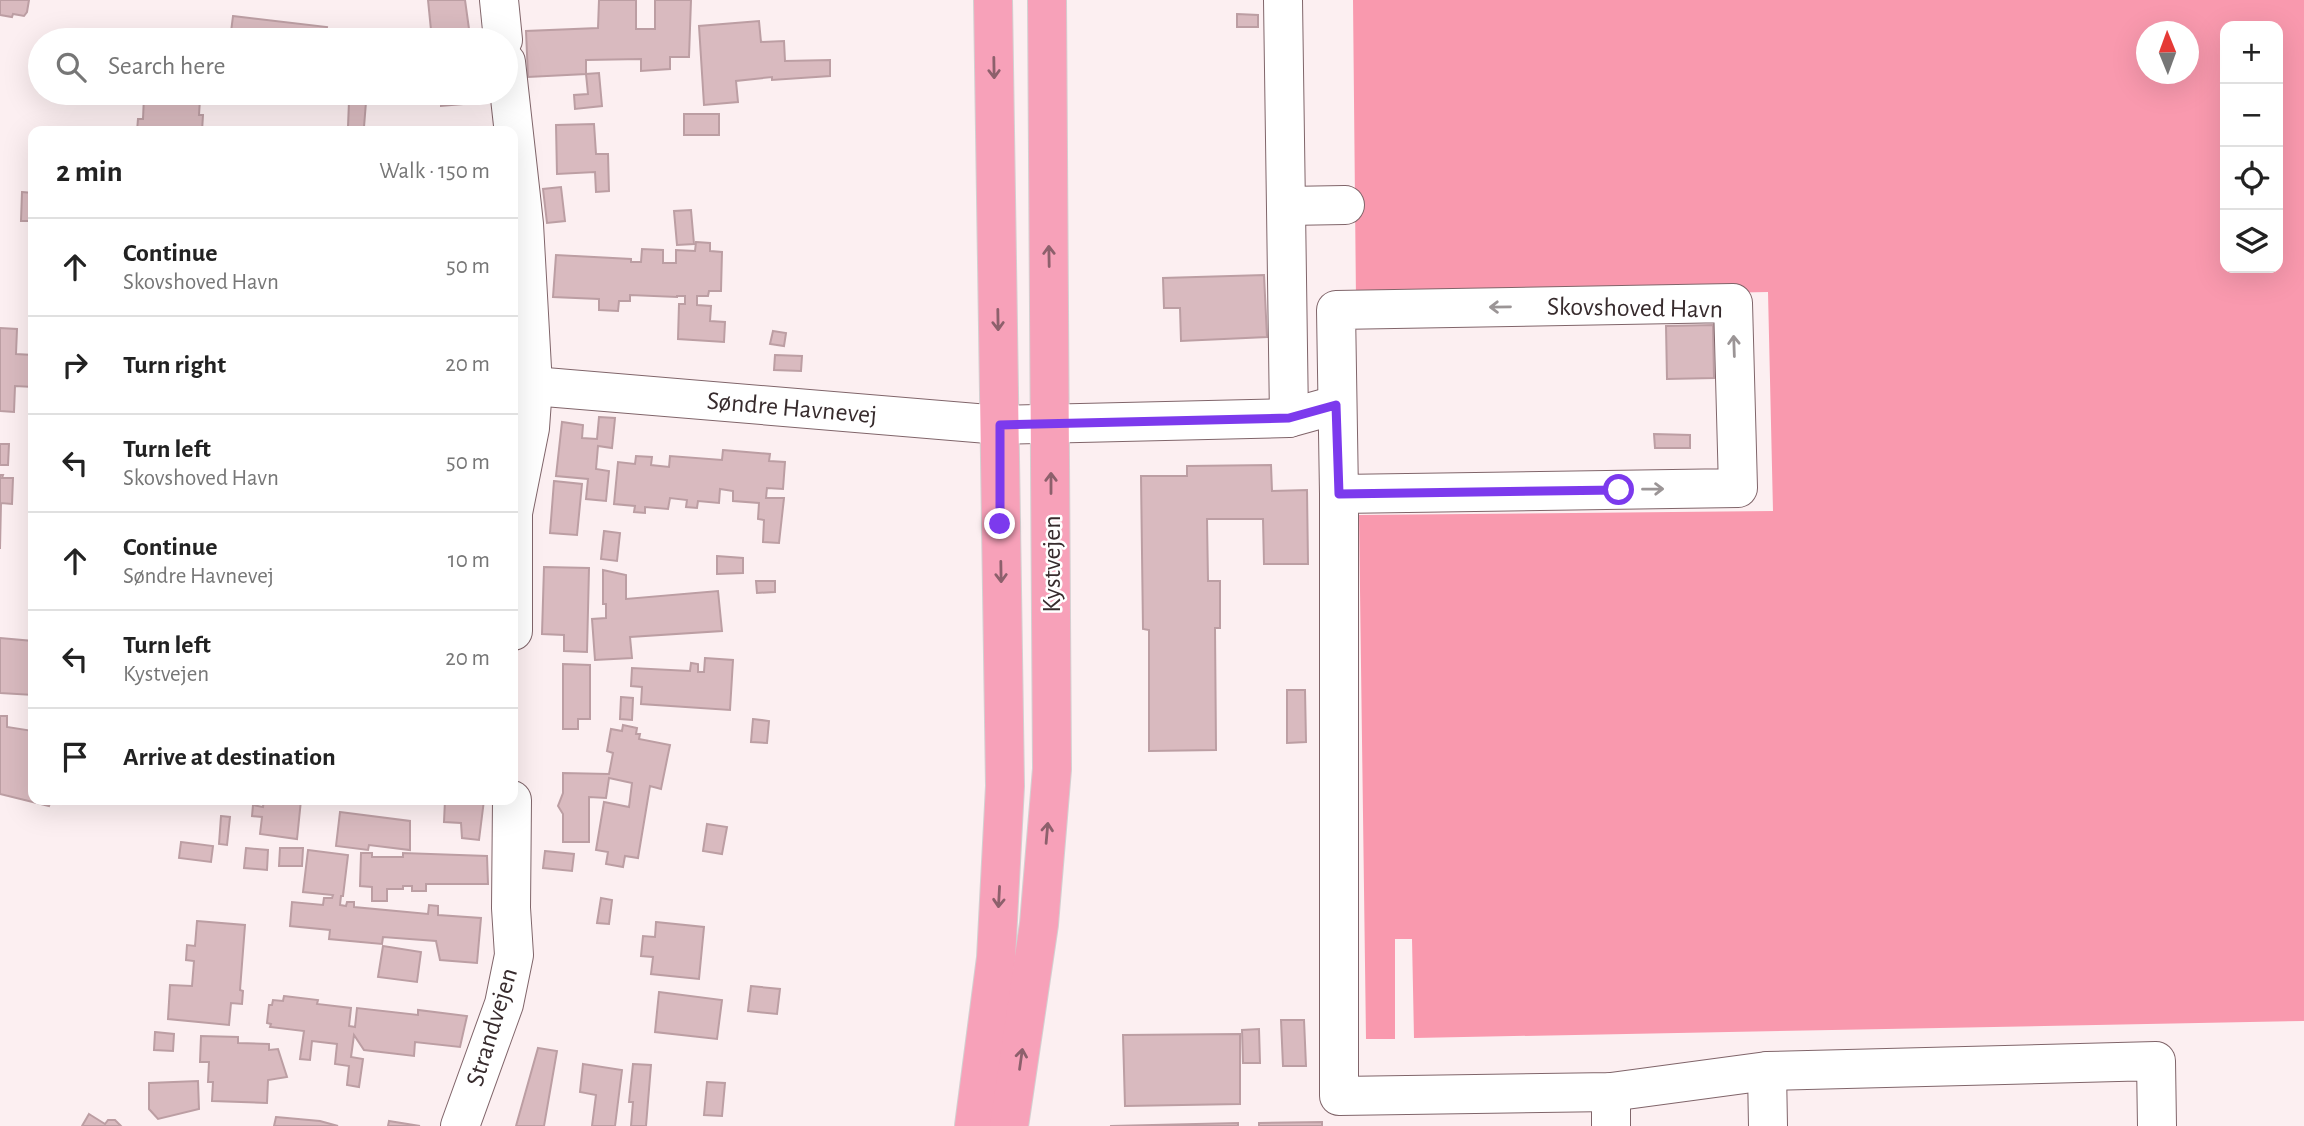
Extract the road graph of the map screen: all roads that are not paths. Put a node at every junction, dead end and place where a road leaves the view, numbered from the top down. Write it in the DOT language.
graph roads {
  1 [pos="499,0"];
  2 [pos="993,0"];
  3 [pos="1047,0"];
  4 [pos="1283,0"];
  5 [pos="502,28"];
  6 [pos="511,105"];
  7 [pos="513,126"];
  8 [pos="518,170"];
  9 [pos="1345,205"];
  10 [pos="1286,206"];
  11 [pos="534,386"];
  12 [pos="1336,405"];
  13 [pos="1289,418"];
  14 [pos="1051,423"];
  15 [pos="1000,425"];
  16 [pos="518,488"];
  17 [pos="1339,494"];
  18 [pos="512,805"];
  19 [pos="1767,1071"];
  20 [pos="1611,1109"];
  21 [pos="460,1126"];
  22 [pos="974,1126"];
  23 [pos="1009,1126"];
  24 [pos="1768,1126"];
  25 [pos="2157,1126"];
  1 -- 5 [label="street"];
  2 -- 15 [label="main road, Kystvejen, one-way"];
  14 -- 3 [label="main road, Kystvejen, one-way"];
  4 -- 10 [label="street"];
  6 -- 7 [label="street"];
  8 -- 11 [label="street"];
  9 -- 10 [label="street"];
  10 -- 13 [label="street"];
  11 -- 15 [label="street, Søndre Havnevej"];
  11 -- 16 [label="street"];
  12 -- 13 [label="street"];
  12 -- 17 [label="street"];
  17 -- 12 [label="street, Skovshoved Havn, one-way"];
  13 -- 14 [label="street"];
  14 -- 15 [label="street, Søndre Havnevej"];
  23 -- 14 [label="main road, Kystvejen, one-way"];
  15 -- 22 [label="main road, Kystvejen, one-way"];
  17 -- 20 [label="street"];
  18 -- 21 [label="street, Strandvejen"];
  19 -- 20 [label="street"];
  19 -- 24 [label="street"];
  19 -- 25 [label="street"];
}
